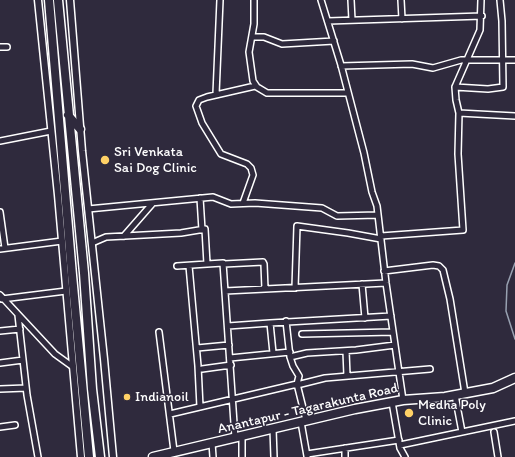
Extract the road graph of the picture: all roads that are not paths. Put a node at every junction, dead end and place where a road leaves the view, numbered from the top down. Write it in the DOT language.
graph roads {
  1 [pos="38,0"];
  2 [pos="50,0"];
  3 [pos="58,0"];
  4 [pos="70,0"];
  5 [pos="220,0"];
  6 [pos="254,0"];
  7 [pos="321,0"];
  8 [pos="351,0"];
  9 [pos="401,0"];
  10 [pos="481,0"];
  11 [pos="500,0"];
  12 [pos="482,16"];
  13 [pos="402,19"];
  14 [pos="352,20"];
  15 [pos="328,21"];
  16 [pos="252,37"];
  17 [pos="334,41"];
  18 [pos="0,47"];
  19 [pos="7,47"];
  20 [pos="467,60"];
  21 [pos="515,60"];
  22 [pos="502,62"];
  23 [pos="341,66"];
  24 [pos="255,86"];
  25 [pos="456,87"];
  26 [pos="347,93"];
  27 [pos="216,94"];
  28 [pos="459,113"];
  29 [pos="68,115"];
  30 [pos="515,116"];
  31 [pos="80,129"];
  32 [pos="51,131"];
  33 [pos="0,141"];
  34 [pos="200,198"];
  35 [pos="152,204"];
  36 [pos="243,204"];
  37 [pos="88,209"];
  38 [pos="0,212"];
  39 [pos="378,214"];
  40 [pos="202,230"];
  41 [pos="124,236"];
  42 [pos="381,238"];
  43 [pos="62,241"];
  44 [pos="92,243"];
  45 [pos="2,249"];
  46 [pos="207,264"];
  47 [pos="224,264"];
  48 [pos="177,266"];
  49 [pos="189,266"];
  50 [pos="384,271"];
  51 [pos="386,283"];
  52 [pos="362,284"];
  53 [pos="295,288"];
  54 [pos="265,289"];
  55 [pos="66,291"];
  56 [pos="225,291"];
  57 [pos="1,298"];
  58 [pos="18,315"];
  59 [pos="391,316"];
  60 [pos="365,318"];
  61 [pos="286,321"];
  62 [pos="270,323"];
  63 [pos="228,326"];
  64 [pos="20,329"];
  65 [pos="0,331"];
  66 [pos="159,332"];
  67 [pos="393,332"];
  68 [pos="302,334"];
  69 [pos="230,345"];
  70 [pos="395,345"];
  71 [pos="197,348"];
  72 [pos="346,351"];
  73 [pos="273,353"];
  74 [pos="290,354"];
  75 [pos="230,358"];
  76 [pos="23,360"];
  77 [pos="0,363"];
  78 [pos="231,365"];
  79 [pos="73,367"];
  80 [pos="202,369"];
  81 [pos="430,369"];
  82 [pos="399,372"];
  83 [pos="347,376"];
  84 [pos="515,378"];
  85 [pos="297,384"];
  86 [pos="26,388"];
  87 [pos="0,389"];
  88 [pos="465,393"];
  89 [pos="455,395"];
  90 [pos="232,399"];
  91 [pos="403,400"];
  92 [pos="392,402"];
  93 [pos="200,407"];
  94 [pos="170,414"];
  95 [pos="304,421"];
  96 [pos="515,421"];
  97 [pos="14,425"];
  98 [pos="0,427"];
  99 [pos="273,429"];
  100 [pos="462,432"];
  101 [pos="494,432"];
  102 [pos="239,438"];
  103 [pos="399,442"];
  104 [pos="212,444"];
  105 [pos="345,448"];
  106 [pos="180,453"];
  107 [pos="89,454"];
  108 [pos="100,454"];
  109 [pos="307,455"];
  110 [pos="38,457"];
  111 [pos="81,457"];
  112 [pos="113,457"];
  113 [pos="153,457"];
  114 [pos="213,457"];
  115 [pos="242,457"];
  116 [pos="274,457"];
  117 [pos="345,457"];
  118 [pos="406,457"];
  119 [pos="498,457"];
  1 -- 32 [label="street"];
  2 -- 107 [label="main road"];
  3 -- 29 [label="main road"];
  4 -- 31 [label="street"];
  5 -- 27 [label="street"];
  6 -- 16 [label="street"];
  7 -- 15 [label="street"];
  8 -- 14 [label="street"];
  9 -- 13 [label="street"];
  10 -- 12 [label="street"];
  11 -- 22 [label="street"];
  12 -- 13 [label="street"];
  12 -- 20 [label="street"];
  13 -- 14 [label="street"];
  14 -- 15 [label="street"];
  15 -- 17 [label="street"];
  16 -- 17 [label="street"];
  16 -- 24 [label="street"];
  17 -- 23 [label="street"];
  18 -- 19 [label="street"];
  20 -- 22 [label="street"];
  20 -- 23 [label="street"];
  20 -- 25 [label="street"];
  21 -- 22 [label="street"];
  22 -- 25 [label="street"];
  23 -- 26 [label="street"];
  24 -- 26 [label="street"];
  24 -- 27 [label="street"];
  25 -- 28 [label="street"];
  26 -- 39 [label="street"];
  27 -- 36 [label="street"];
  28 -- 30 [label="street"];
  28 -- 42 [label="street"];
  29 -- 31 [label="main road"];
  29 -- 108 [label="main road"];
  31 -- 37 [label="street"];
  32 -- 33 [label="street"];
  32 -- 43 [label="street"];
  34 -- 35 [label="street"];
  34 -- 36 [label="street"];
  34 -- 40 [label="street"];
  35 -- 37 [label="street"];
  35 -- 41 [label="street"];
  36 -- 39 [label="street"];
  37 -- 44 [label="street"];
  38 -- 45 [label="street"];
  39 -- 42 [label="street"];
  40 -- 41 [label="street"];
  40 -- 46 [label="street"];
  41 -- 44 [label="street"];
  42 -- 50 [label="street"];
  42 -- 53 [label="street"];
  43 -- 45 [label="street"];
  43 -- 55 [label="street"];
  44 -- 112 [label="street"];
  46 -- 47 [label="street"];
  46 -- 49 [label="street"];
  47 -- 54 [label="street"];
  47 -- 56 [label="street"];
  48 -- 49 [label="street"];
  49 -- 71 [label="street"];
  50 -- 51 [label="street"];
  50 -- 88 [label="street"];
  51 -- 52 [label="street"];
  51 -- 59 [label="street"];
  52 -- 53 [label="street"];
  52 -- 60 [label="street"];
  53 -- 54 [label="street"];
  54 -- 56 [label="street"];
  55 -- 57 [label="street"];
  55 -- 79 [label="street"];
  56 -- 63 [label="street"];
  57 -- 58 [label="street"];
  58 -- 64 [label="street"];
  58 -- 79 [label="street"];
  59 -- 60 [label="street"];
  59 -- 67 [label="street"];
  60 -- 61 [label="street"];
  61 -- 62 [label="street"];
  61 -- 74 [label="street"];
  62 -- 63 [label="street"];
  62 -- 73 [label="street"];
  63 -- 69 [label="street"];
  64 -- 65 [label="street"];
  64 -- 76 [label="street"];
  66 -- 94 [label="street"];
  67 -- 68 [label="street"];
  67 -- 70 [label="street"];
  69 -- 71 [label="street"];
  69 -- 75 [label="street"];
  70 -- 72 [label="street"];
  70 -- 82 [label="street"];
  71 -- 93 [label="street"];
  72 -- 74 [label="street"];
  72 -- 83 [label="street"];
  73 -- 74 [label="street"];
  73 -- 75 [label="street"];
  74 -- 85 [label="street"];
  75 -- 78 [label="street"];
  76 -- 77 [label="street"];
  76 -- 86 [label="street"];
  78 -- 80 [label="street"];
  78 -- 90 [label="street"];
  79 -- 111 [label="street"];
  81 -- 82 [label="street"];
  82 -- 83 [label="street"];
  82 -- 91 [label="street"];
  83 -- 85 [label="street"];
  84 -- 88 [label="main road, Anantapur - Tagarakunta Road"];
  85 -- 90 [label="street"];
  85 -- 95 [label="street"];
  86 -- 87 [label="street"];
  86 -- 110 [label="street"];
  88 -- 89 [label="main road, Anantapur - Tagarakunta Road"];
  89 -- 91 [label="main road, Anantapur - Tagarakunta Road"];
  89 -- 100 [label="street"];
  90 -- 93 [label="street"];
  90 -- 102 [label="street"];
  91 -- 92 [label="main road, Anantapur - Tagarakunta Road"];
  92 -- 95 [label="main road, Anantapur - Tagarakunta Road"];
  92 -- 103 [label="street"];
  93 -- 94 [label="street"];
  94 -- 106 [label="street"];
  95 -- 99 [label="main road, Anantapur - Tagarakunta Road"];
  95 -- 109 [label="street"];
  96 -- 100 [label="street"];
  97 -- 98 [label="street"];
  99 -- 102 [label="main road, Anantapur - Tagarakunta Road"];
  99 -- 116 [label="street"];
  100 -- 103 [label="street"];
  101 -- 119 [label="street"];
  102 -- 104 [label="main road, Anantapur - Tagarakunta Road"];
  102 -- 115 [label="street"];
  103 -- 105 [label="street"];
  103 -- 118 [label="street"];
  104 -- 106 [label="main road, Anantapur - Tagarakunta Road"];
  104 -- 114 [label="street"];
  105 -- 109 [label="street"];
  105 -- 117 [label="street"];
  106 -- 113 [label="main road, Anantapur - Tagarakunta Road"];
}
